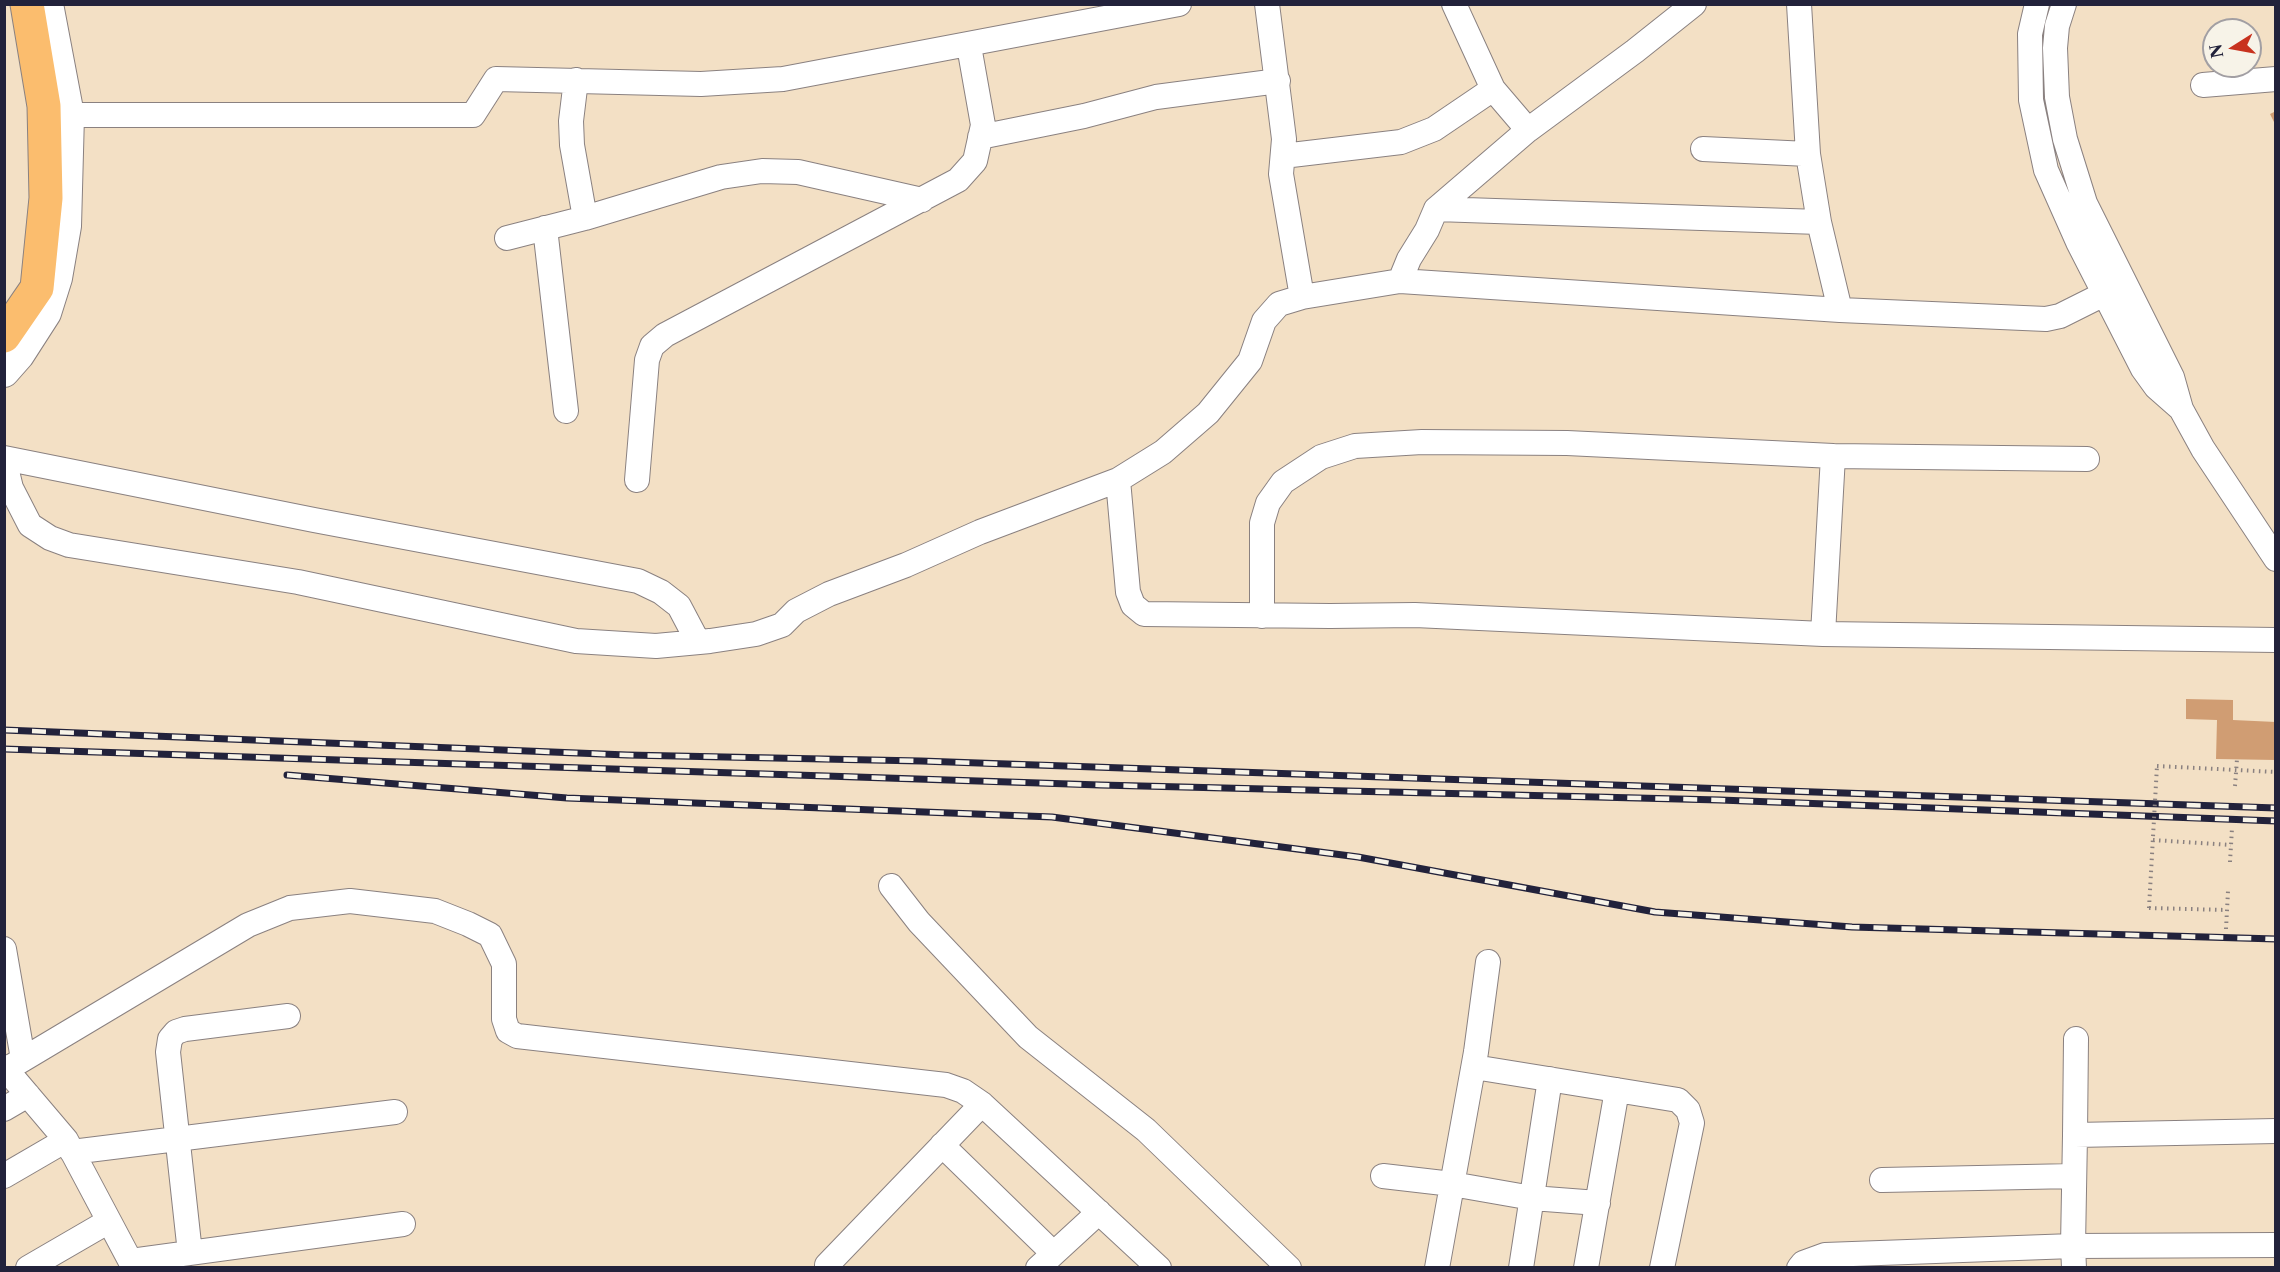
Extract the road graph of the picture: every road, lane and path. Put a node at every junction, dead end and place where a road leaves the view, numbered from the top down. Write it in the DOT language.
graph roads {
  1 [pos="27,4"];
  2 [pos="48,4"];
  3 [pos="1179,4"];
  4 [pos="1267,4"];
  5 [pos="1454,4"];
  6 [pos="1694,4"];
  7 [pos="1799,4"];
  8 [pos="2037,4"];
  9 [pos="2064,4"];
  10 [pos="969,46"];
  11 [pos="576,80"];
  12 [pos="2276,80"];
  13 [pos="1278,81"];
  14 [pos="2203,85"];
  15 [pos="1493,89"];
  16 [pos="69,116"];
  17 [pos="1528,130"];
  18 [pos="980,137"];
  19 [pos="1703,149"];
  20 [pos="1808,154"];
  21 [pos="1283,156"];
  22 [pos="922,200"];
  23 [pos="1436,209"];
  24 [pos="585,218"];
  25 [pos="1819,222"];
  26 [pos="545,228"];
  27 [pos="507,238"];
  28 [pos="1400,281"];
  29 [pos="2104,294"];
  30 [pos="1302,297"];
  31 [pos="1840,310"];
  32 [pos="4,336"];
  33 [pos="4,372"];
  34 [pos="2181,409"];
  35 [pos="566,411"];
  36 [pos="1833,456"];
  37 [pos="4,458"];
  38 [pos="2087,459"];
  39 [pos="637,480"];
  40 [pos="1118,480"];
  41 [pos="2276,559"];
  42 [pos="1262,616"];
  43 [pos="1823,634"];
  44 [pos="2276,640"];
  45 [pos="698,642"];
  46 [pos="2237,759"];
  47 [pos="2236,770"];
  48 [pos="2276,772"];
  49 [pos="2235,786"];
  50 [pos="2232,828"];
  51 [pos="2153,840"];
  52 [pos="2231,844"];
  53 [pos="2230,862"];
  54 [pos="891,886"];
  55 [pos="2228,891"];
  56 [pos="2227,910"];
  57 [pos="2226,929"];
  58 [pos="4,948"];
  59 [pos="1488,962"];
  60 [pos="288,1016"];
  61 [pos="2076,1039"];
  62 [pos="11,1065"];
  63 [pos="1474,1067"];
  64 [pos="1550,1079"];
  65 [pos="1617,1090"];
  66 [pos="28,1095"];
  67 [pos="982,1104"];
  68 [pos="4,1109"];
  69 [pos="395,1112"];
  70 [pos="2276,1131"];
  71 [pos="2075,1135"];
  72 [pos="178,1139"];
  73 [pos="942,1145"];
  74 [pos="69,1146"];
  75 [pos="4,1176"];
  76 [pos="1383,1176"];
  77 [pos="2074,1176"];
  78 [pos="1882,1180"];
  79 [pos="1452,1184"];
  80 [pos="1532,1197"];
  81 [pos="1598,1203"];
  82 [pos="1099,1212"];
  83 [pos="110,1221"];
  84 [pos="402,1224"];
  85 [pos="2276,1245"];
  86 [pos="190,1253"];
  87 [pos="2074,1257"];
  88 [pos="1046,1260"];
  89 [pos="1880,1260"];
  90 [pos="133,1264"];
  91 [pos="28,1268"];
  92 [pos="827,1268"];
  93 [pos="1159,1268"];
  94 [pos="1289,1268"];
  95 [pos="1437,1268"];
  96 [pos="1521,1268"];
  97 [pos="1586,1268"];
  98 [pos="1662,1268"];
  99 [pos="1799,1268"];
  1 -- 32 [label="main road"];
  2 -- 16 [label="street"];
  3 -- 10 [label="street"];
  4 -- 13 [label="street"];
  5 -- 15 [label="street"];
  6 -- 17 [label="street"];
  7 -- 20 [label="street"];
  8 -- 29 [label="street"];
  9 -- 34 [label="street"];
  10 -- 11 [label="street"];
  10 -- 18 [label="street"];
  11 -- 16 [label="street"];
  11 -- 24 [label="street"];
  12 -- 14 [label="street"];
  13 -- 18 [label="street"];
  13 -- 21 [label="street"];
  15 -- 17 [label="street"];
  15 -- 21 [label="street"];
  16 -- 33 [label="street"];
  17 -- 23 [label="street"];
  18 -- 22 [label="street"];
  19 -- 20 [label="street"];
  20 -- 25 [label="street"];
  21 -- 30 [label="street"];
  22 -- 24 [label="street"];
  22 -- 39 [label="street"];
  23 -- 25 [label="street"];
  23 -- 28 [label="street"];
  24 -- 26 [label="street"];
  25 -- 31 [label="street"];
  26 -- 27 [label="street"];
  26 -- 35 [label="street"];
  28 -- 30 [label="street"];
  28 -- 31 [label="street"];
  29 -- 31 [label="street"];
  29 -- 34 [label="street"];
  30 -- 40 [label="street"];
  34 -- 41 [label="street"];
  36 -- 38 [label="street"];
  36 -- 42 [label="street"];
  36 -- 43 [label="street"];
  37 -- 45 [label="street"];
  37 -- 45 [label="street"];
  40 -- 42 [label="street"];
  40 -- 45 [label="street"];
  42 -- 43 [label="street"];
  43 -- 44 [label="street"];
  46 -- 47 [label="path"];
  47 -- 48 [label="path"];
  47 -- 49 [label="path"];
  47 -- 51 [label="path, bridge"];
  50 -- 52 [label="path"];
  51 -- 52 [label="path"];
  51 -- 56 [label="path, bridge"];
  52 -- 53 [label="path"];
  54 -- 94 [label="street"];
  55 -- 56 [label="path"];
  56 -- 57 [label="path"];
  58 -- 62 [label="street"];
  59 -- 63 [label="street"];
  60 -- 72 [label="street"];
  61 -- 71 [label="street"];
  62 -- 66 [label="street"];
  62 -- 67 [label="street"];
  63 -- 64 [label="street"];
  63 -- 79 [label="street"];
  64 -- 65 [label="street"];
  64 -- 80 [label="street"];
  65 -- 81 [label="street"];
  65 -- 98 [label="street"];
  66 -- 68 [label="street"];
  66 -- 74 [label="street"];
  67 -- 73 [label="street"];
  67 -- 82 [label="street"];
  69 -- 72 [label="street"];
  70 -- 71 [label="street"];
  71 -- 77 [label="street"];
  72 -- 74 [label="street"];
  72 -- 86 [label="street"];
  73 -- 88 [label="street"];
  73 -- 92 [label="street"];
  74 -- 75 [label="street"];
  74 -- 83 [label="street"];
  76 -- 79 [label="street"];
  77 -- 78 [label="street"];
  77 -- 87 [label="street"];
  79 -- 80 [label="street"];
  79 -- 95 [label="street"];
  80 -- 81 [label="street"];
  80 -- 96 [label="street"];
  81 -- 97 [label="street"];
  82 -- 88 [label="street"];
  82 -- 93 [label="street"];
  83 -- 90 [label="street"];
  83 -- 91 [label="street"];
  84 -- 86 [label="street"];
  85 -- 87 [label="street"];
  86 -- 90 [label="street"];
  87 -- 89 [label="street"];
  89 -- 99 [label="street"];
}
